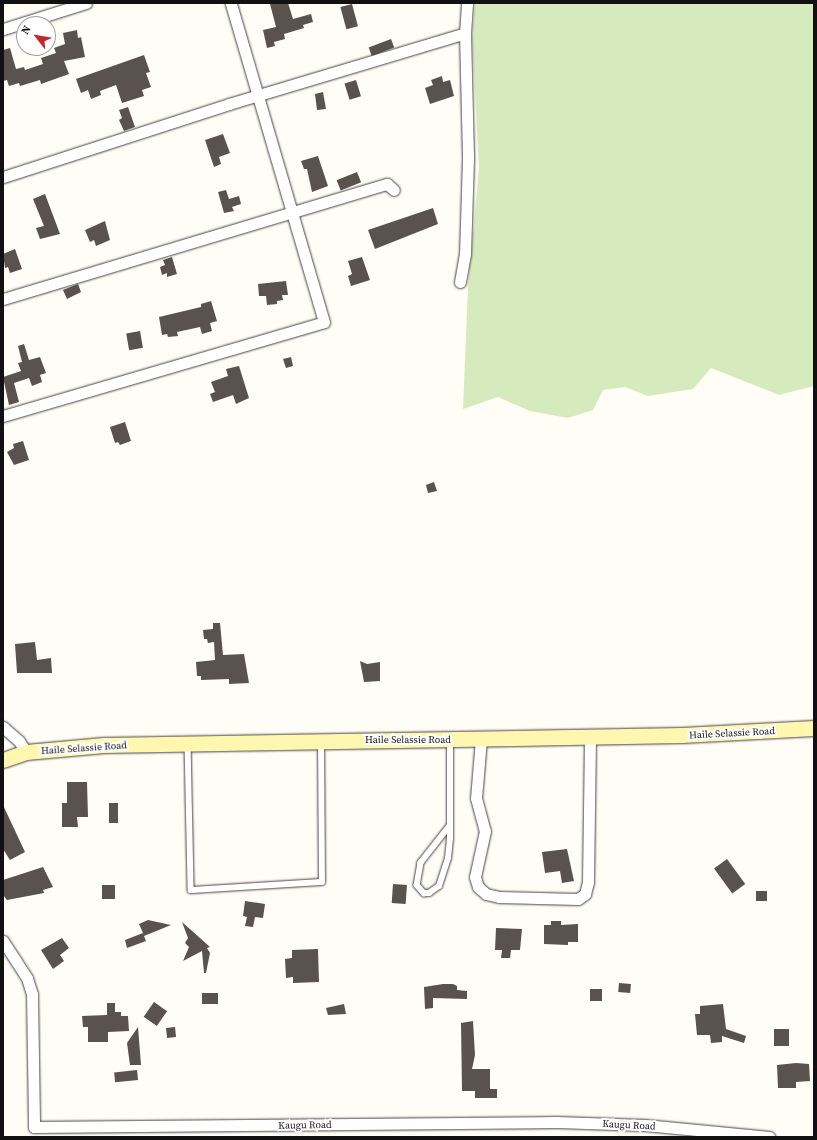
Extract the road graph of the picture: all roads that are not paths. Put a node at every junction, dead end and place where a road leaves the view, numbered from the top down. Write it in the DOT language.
graph roads {
  1 [pos="86,3"];
  2 [pos="231,3"];
  3 [pos="467,3"];
  4 [pos="3,29"];
  5 [pos="465,34"];
  6 [pos="257,96"];
  7 [pos="3,177"];
  8 [pos="394,190"];
  9 [pos="291,212"];
  10 [pos="460,282"];
  11 [pos="3,299"];
  12 [pos="3,416"];
  13 [pos="3,727"];
  14 [pos="814,728"];
  15 [pos="590,737"];
  16 [pos="481,739"];
  17 [pos="450,740"];
  18 [pos="321,741"];
  19 [pos="188,743"];
  20 [pos="26,752"];
  21 [pos="3,760"];
  22 [pos="450,826"];
  23 [pos="3,942"];
  24 [pos="34,1132"];
  25 [pos="769,1137"];
  1 -- 4 [label="street"];
  2 -- 6 [label="street"];
  3 -- 5 [label="street"];
  5 -- 6 [label="street"];
  5 -- 10 [label="street"];
  6 -- 7 [label="street"];
  6 -- 9 [label="street"];
  8 -- 9 [label="street"];
  9 -- 11 [label="street"];
  9 -- 12 [label="street"];
  13 -- 20 [label="street"];
  14 -- 15 [label="street, Haile Selassie Road"];
  15 -- 16 [label="street, Haile Selassie Road"];
  15 -- 16 [label="street"];
  16 -- 17 [label="street, Haile Selassie Road"];
  17 -- 18 [label="street, Haile Selassie Road"];
  17 -- 22 [label="lane"];
  18 -- 19 [label="street, Haile Selassie Road"];
  18 -- 19 [label="lane"];
  19 -- 20 [label="street, Haile Selassie Road"];
  20 -- 21 [label="street, Haile Selassie Road"];
  22 -- 22 [label="lane"];
  23 -- 24 [label="street, Kaugu Road"];
  24 -- 25 [label="street, Kaugu Road"];
}
